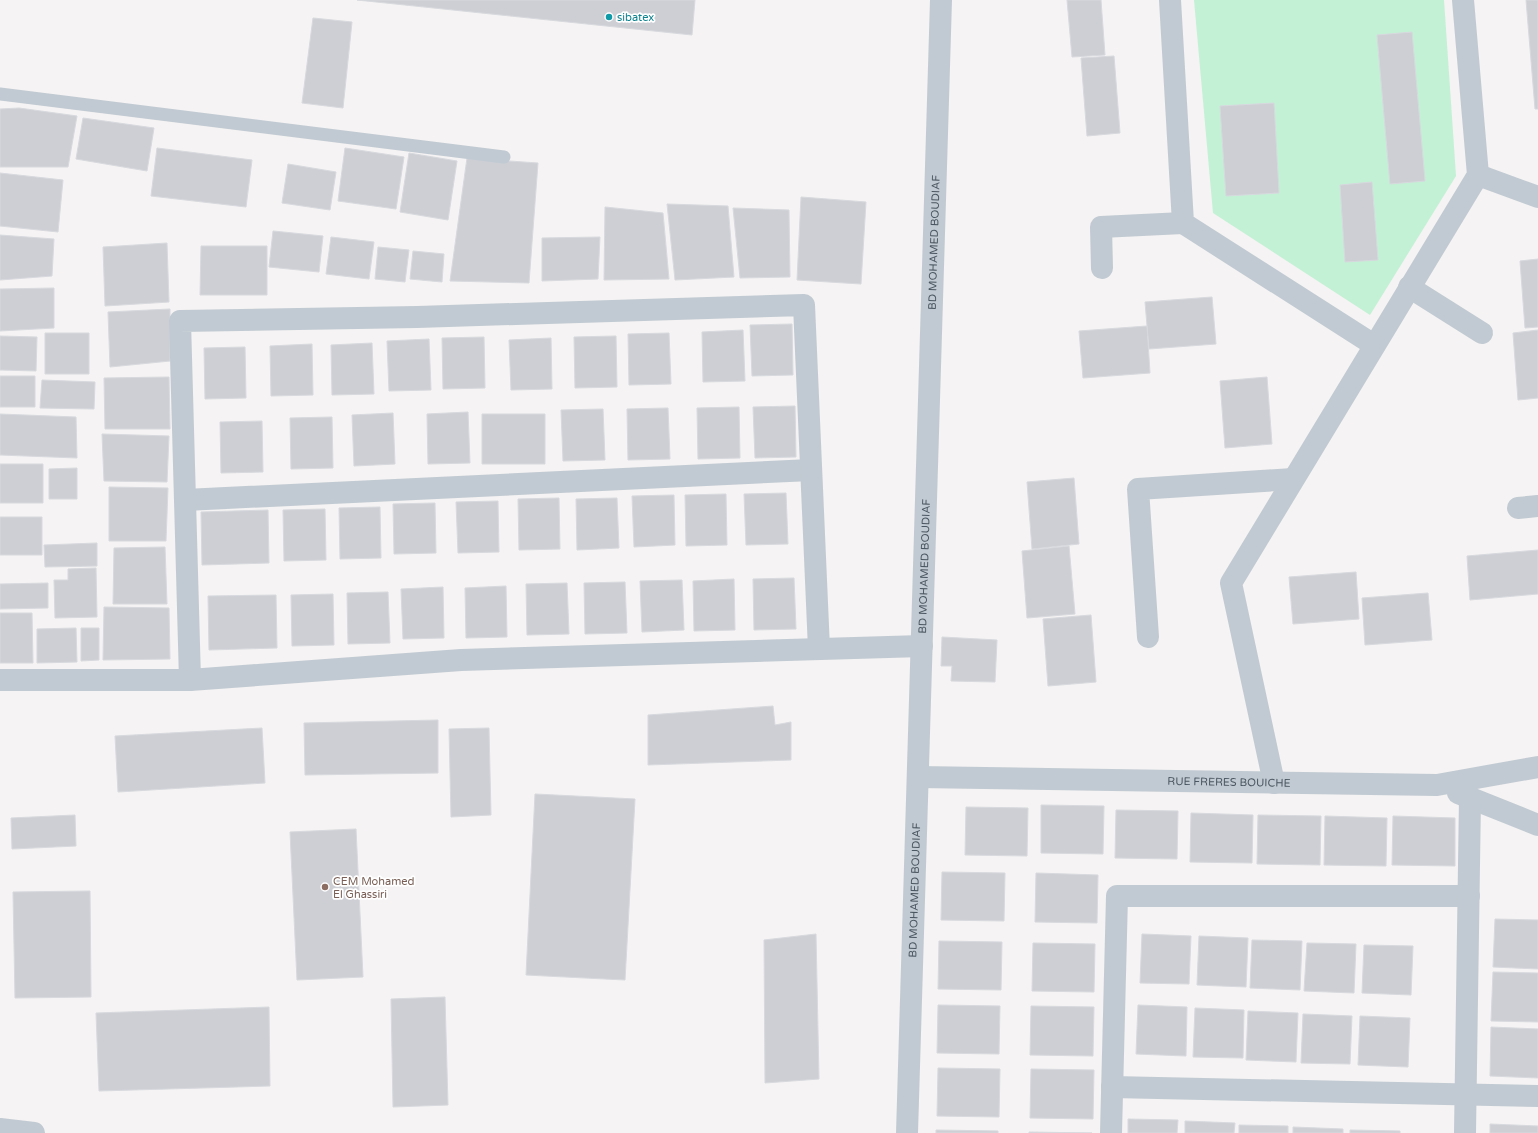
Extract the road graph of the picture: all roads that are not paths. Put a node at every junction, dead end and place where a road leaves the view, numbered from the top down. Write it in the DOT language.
graph roads {
  1 [pos="941,0"];
  2 [pos="1170,0"];
  3 [pos="1463,0"];
  4 [pos="0,94"];
  5 [pos="504,157"];
  6 [pos="1478,175"];
  7 [pos="1538,196"];
  8 [pos="1184,223"];
  9 [pos="1102,268"];
  10 [pos="1409,287"];
  11 [pos="1482,333"];
  12 [pos="1374,345"];
  13 [pos="811,470"];
  14 [pos="1292,479"];
  15 [pos="185,500"];
  16 [pos="1148,637"];
  17 [pos="922,646"];
  18 [pos="819,649"];
  19 [pos="0,680"];
  20 [pos="190,680"];
  21 [pos="1538,767"];
  22 [pos="918,777"];
  23 [pos="1274,783"];
  24 [pos="1437,785"];
  25 [pos="1470,798"];
  26 [pos="1538,825"];
  27 [pos="1469,896"];
  28 [pos="1112,1087"];
  29 [pos="1465,1093"];
  30 [pos="1538,1096"];
  31 [pos="0,1129"];
  32 [pos="34,1133"];
  33 [pos="907,1133"];
  34 [pos="1111,1133"];
  35 [pos="1465,1133"];
  1 -- 17 [label="street, BD MOHAMED BOUDIAF"];
  2 -- 8 [label="street"];
  3 -- 6 [label="street"];
  4 -- 5 [label="lane"];
  6 -- 7 [label="street"];
  6 -- 10 [label="street"];
  8 -- 9 [label="street"];
  8 -- 12 [label="street"];
  10 -- 11 [label="street"];
  10 -- 12 [label="street"];
  12 -- 14 [label="street"];
  13 -- 15 [label="street"];
  13 -- 15 [label="street"];
  13 -- 18 [label="street"];
  14 -- 16 [label="street"];
  14 -- 23 [label="street"];
  15 -- 20 [label="street"];
  17 -- 18 [label="street"];
  17 -- 22 [label="street, BD MOHAMED BOUDIAF"];
  18 -- 20 [label="street"];
  19 -- 20 [label="street"];
  21 -- 24 [label="street, RUE FRERES BOUICHE"];
  22 -- 23 [label="street, RUE FRERES BOUICHE"];
  22 -- 33 [label="street, BD MOHAMED BOUDIAF"];
  23 -- 24 [label="street, RUE FRERES BOUICHE"];
  24 -- 25 [label="street"];
  25 -- 26 [label="street"];
  25 -- 27 [label="street"];
  27 -- 28 [label="street"];
  27 -- 29 [label="street"];
  28 -- 29 [label="street"];
  28 -- 34 [label="street"];
  29 -- 30 [label="street"];
  29 -- 35 [label="street"];
  31 -- 32 [label="street"];
}
